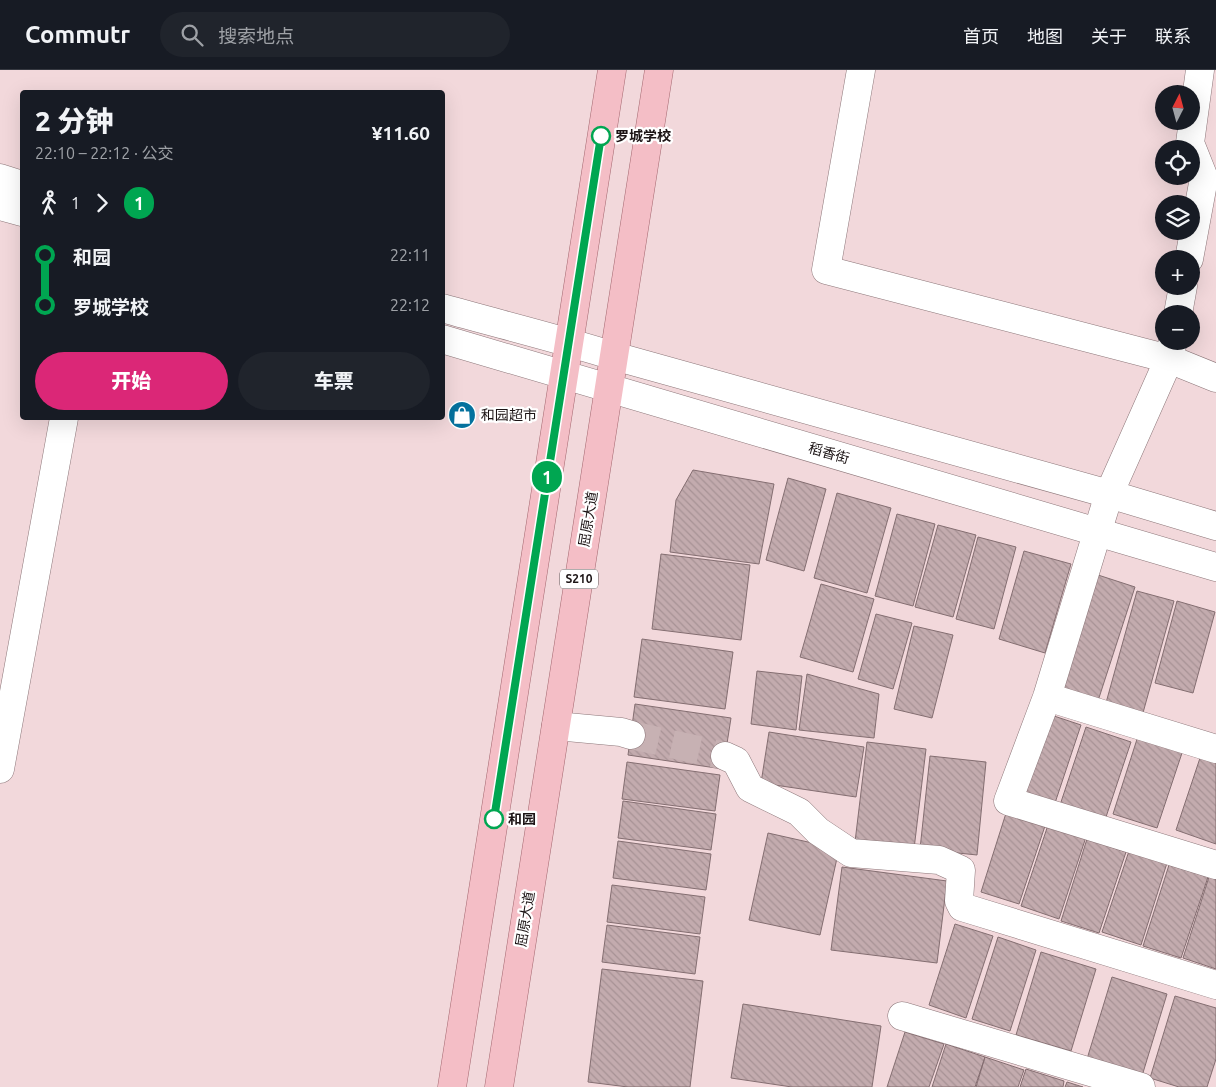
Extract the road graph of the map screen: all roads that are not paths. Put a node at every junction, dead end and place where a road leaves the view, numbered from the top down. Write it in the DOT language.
graph roads {
  1 [pos="612,70"];
  2 [pos="659,70"];
  3 [pos="861,70"];
  4 [pos="1200,70"];
  5 [pos="0,178"];
  6 [pos="20,184"];
  7 [pos="0,206"];
  8 [pos="20,211"];
  9 [pos="1191,250"];
  10 [pos="445,309"];
  11 [pos="445,340"];
  12 [pos="568,341"];
  13 [pos="1155,346"];
  14 [pos="1171,350"];
  15 [pos="614,356"];
  16 [pos="563,375"];
  17 [pos="1216,378"];
  18 [pos="609,389"];
  19 [pos="64,420"];
  20 [pos="1109,494"];
  21 [pos="1216,526"];
  22 [pos="1098,531"];
  23 [pos="1216,567"];
  24 [pos="10,654"];
  25 [pos="1047,697"];
  26 [pos="556,726"];
  27 [pos="631,735"];
  28 [pos="1216,749"];
  29 [pos="725,756"];
  30 [pos="0,769"];
  31 [pos="1216,864"];
  32 [pos="1216,986"];
  33 [pos="902,1016"];
  34 [pos="452,1087"];
  35 [pos="498,1087"];
  36 [pos="1141,1087"];
  1 -- 12 [label="main road"];
  2 -- 15 [label="main road, 屈原大道 / S210"];
  3 -- 13 [label="street"];
  4 -- 9 [label="street"];
  5 -- 6 [label="street"];
  7 -- 8 [label="street"];
  10 -- 12 [label="street"];
  11 -- 16 [label="street, 稻香街"];
  12 -- 15 [label="street"];
  12 -- 16 [label="main road"];
  14 -- 17 [label="street"];
  14 -- 20 [label="street"];
  15 -- 18 [label="main road, 屈原大道 / S210"];
  15 -- 20 [label="street"];
  16 -- 18 [label="street, 稻香街"];
  16 -- 34 [label="main road"];
  18 -- 22 [label="street, 稻香街"];
  18 -- 26 [label="main road, 屈原大道 / S210"];
  19 -- 24 [label="street"];
  20 -- 21 [label="street"];
  20 -- 22 [label="street"];
  22 -- 23 [label="street, 稻香街"];
  22 -- 25 [label="street"];
  24 -- 30 [label="street"];
  25 -- 28 [label="street"];
  25 -- 31 [label="street"];
  26 -- 27 [label="street"];
  26 -- 35 [label="main road, 屈原大道 / S210"];
  29 -- 32 [label="street"];
  33 -- 36 [label="street"];
}
